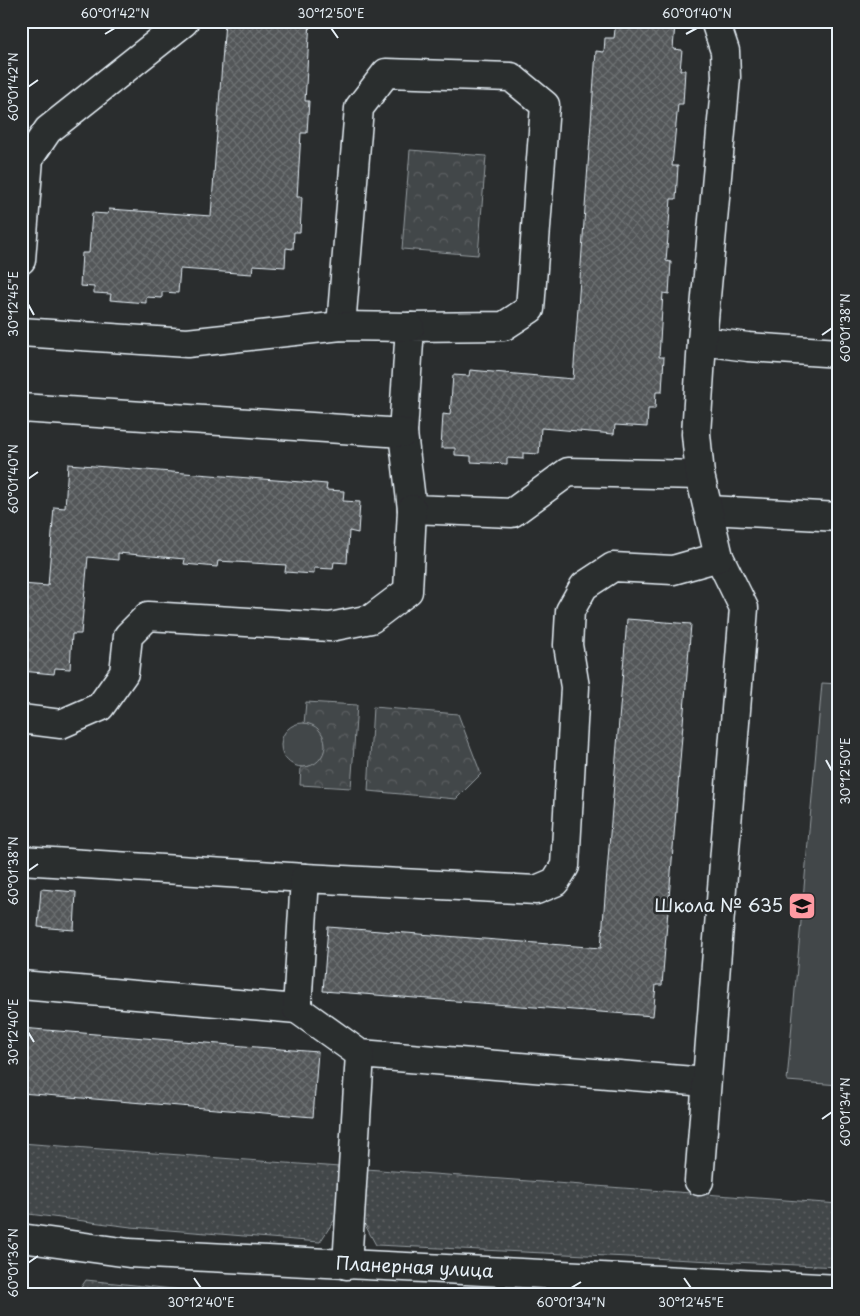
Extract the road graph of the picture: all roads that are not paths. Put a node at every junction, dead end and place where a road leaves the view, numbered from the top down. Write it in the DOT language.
graph roads {
  1 [pos="715,21"];
  2 [pos="184,22"];
  3 [pos="21,260"];
  4 [pos="341,326"];
  5 [pos="410,327"];
  6 [pos="21,332"];
  7 [pos="702,341"];
  8 [pos="839,353"];
  9 [pos="21,408"];
  10 [pos="403,433"];
  11 [pos="700,475"];
  12 [pos="412,509"];
  13 [pos="709,510"];
  14 [pos="839,517"];
  15 [pos="719,557"];
  16 [pos="21,718"];
  17 [pos="21,860"];
  18 [pos="305,878"];
  19 [pos="21,985"];
  20 [pos="297,1009"];
  21 [pos="360,1054"];
  22 [pos="706,1082"];
  23 [pos="699,1182"];
  24 [pos="21,1238"];
  25 [pos="347,1266"];
  26 [pos="839,1289"];
  1 -- 7 [label="street"];
  2 -- 3 [label="street"];
  4 -- 5 [label="street"];
  4 -- 5 [label="street"];
  4 -- 6 [label="street"];
  5 -- 10 [label="street"];
  7 -- 8 [label="street"];
  7 -- 11 [label="street"];
  9 -- 10 [label="street"];
  10 -- 12 [label="street"];
  11 -- 12 [label="street"];
  11 -- 13 [label="street"];
  12 -- 16 [label="street"];
  13 -- 14 [label="street"];
  13 -- 15 [label="street"];
  15 -- 18 [label="street"];
  15 -- 22 [label="street"];
  17 -- 18 [label="street"];
  18 -- 20 [label="street"];
  19 -- 20 [label="street"];
  20 -- 21 [label="street"];
  21 -- 22 [label="street"];
  21 -- 25 [label="street"];
  22 -- 23 [label="street"];
  24 -- 25 [label="street, Планерная улица"];
  25 -- 26 [label="street, Планерная улица"];
}
